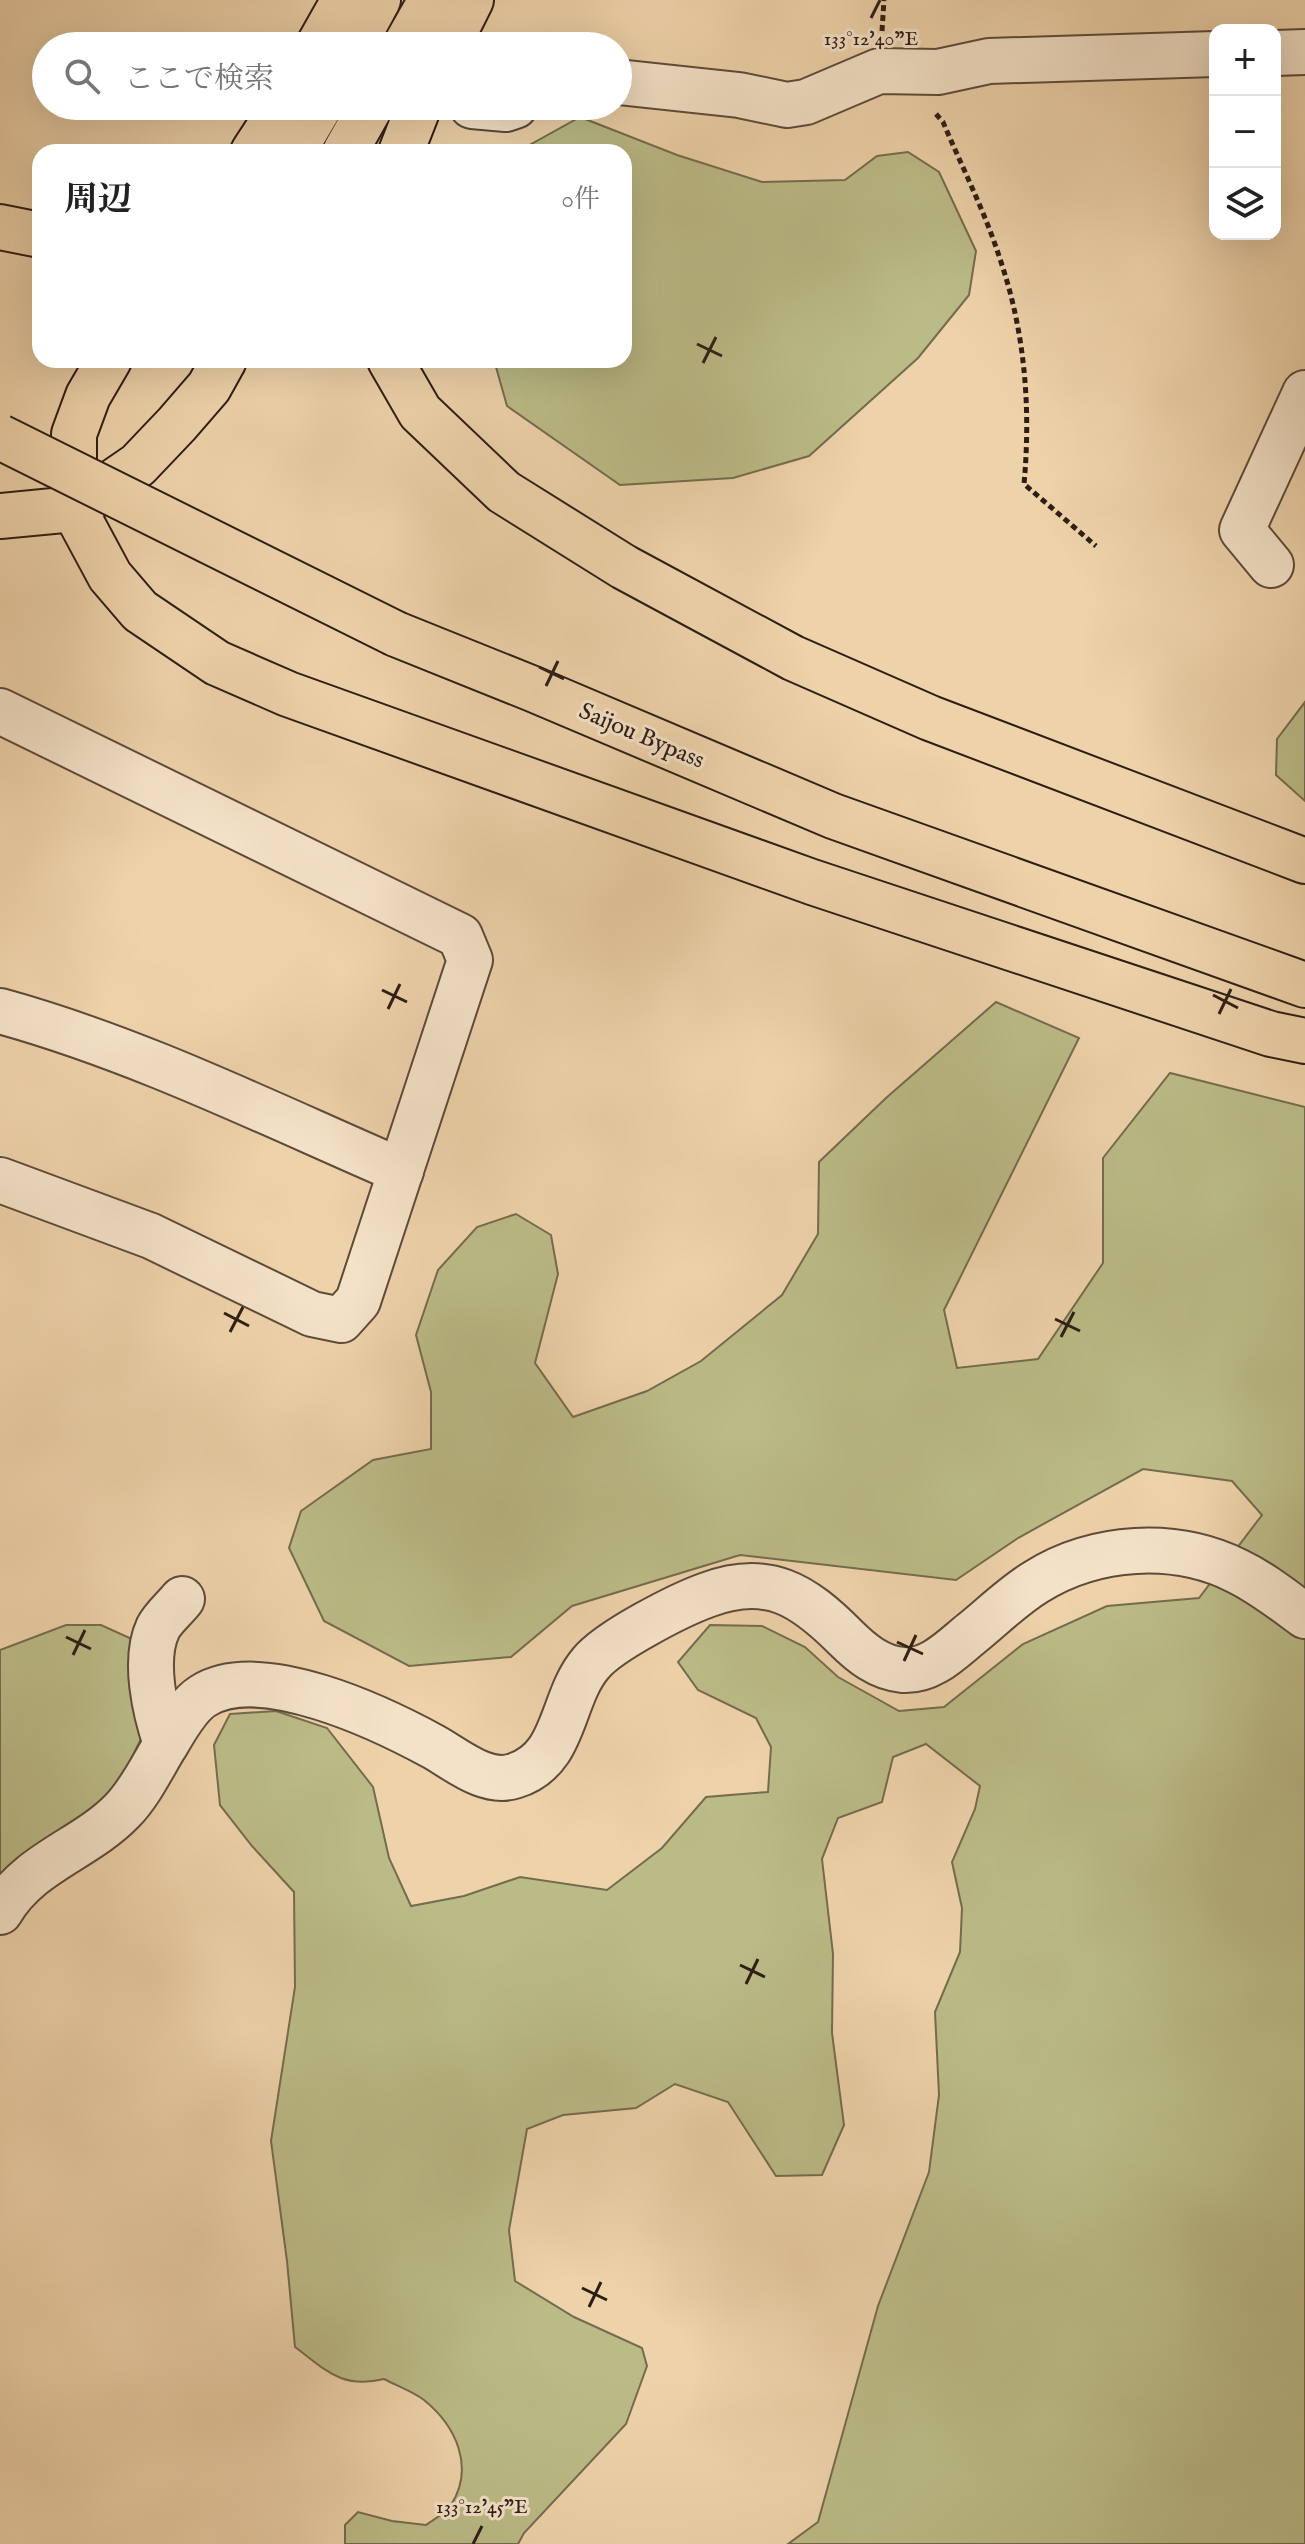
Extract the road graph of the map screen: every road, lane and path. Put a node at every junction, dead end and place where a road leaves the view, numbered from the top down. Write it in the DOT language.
graph roads {
  1 [pos="344,0"];
  2 [pos="378,0"];
  3 [pos="431,0"];
  4 [pos="471,0"];
  5 [pos="884,0"];
  6 [pos="326,32"];
  7 [pos="361,32"];
  8 [pos="413,32"];
  9 [pos="455,32"];
  10 [pos="1305,52"];
  11 [pos="1281,53"];
  12 [pos="1209,54"];
  13 [pos="897,70"];
  14 [pos="632,84"];
  15 [pos="274,120"];
  16 [pos="312,120"];
  17 [pos="363,120"];
  18 [pos="414,120"];
  19 [pos="258,144"];
  20 [pos="298,144"];
  21 [pos="350,144"];
  22 [pos="404,144"];
  23 [pos="0,227"];
  24 [pos="32,233"];
  25 [pos="104,368"];
  26 [pos="220,368"];
  27 [pos="395,368"];
  28 [pos="1305,393"];
  29 [pos="0,437"];
  30 [pos="74,509"];
  31 [pos="0,516"];
  32 [pos="1096,546"];
  33 [pos="1271,565"];
  34 [pos="0,711"];
  35 [pos="1305,861"];
  36 [pos="1305,985"];
  37 [pos="0,1011"];
  38 [pos="1305,1041"];
  39 [pos="401,1171"];
  40 [pos="0,1180"];
  41 [pos="182,1599"];
  42 [pos="1305,1616"];
  43 [pos="166,1744"];
  44 [pos="0,1912"];
  1 -- 6 [label="main road"];
  2 -- 7 [label="main road"];
  3 -- 8 [label="main road"];
  4 -- 9 [label="main road"];
  5 -- 13 [label="path"];
  10 -- 11 [label="street"];
  12 -- 13 [label="street"];
  13 -- 14 [label="street"];
  13 -- 32 [label="path"];
  15 -- 19 [label="main road"];
  16 -- 20 [label="main road"];
  17 -- 21 [label="main road"];
  18 -- 22 [label="main road"];
  23 -- 24 [label="main road"];
  25 -- 30 [label="main road"];
  26 -- 30 [label="main road"];
  27 -- 35 [label="main road"];
  28 -- 33 [label="street"];
  29 -- 36 [label="main road, Saijou Bypass, bridge"];
  30 -- 31 [label="main road"];
  30 -- 38 [label="main road"];
  34 -- 39 [label="street"];
  37 -- 39 [label="street"];
  39 -- 40 [label="street"];
  41 -- 43 [label="street"];
  42 -- 43 [label="street"];
  43 -- 44 [label="street"];
}
